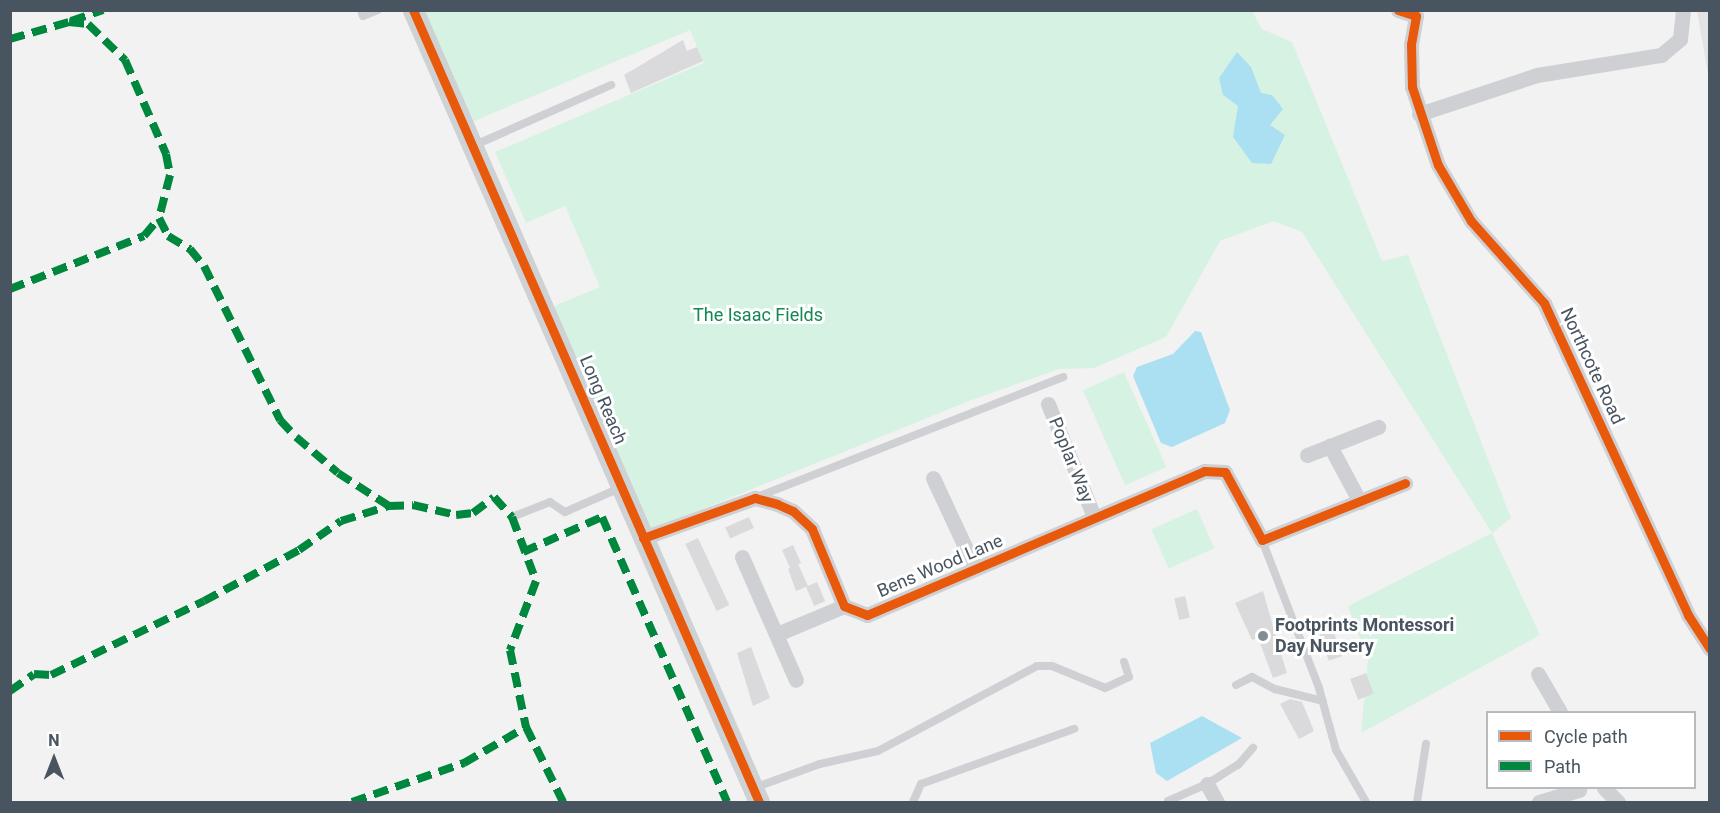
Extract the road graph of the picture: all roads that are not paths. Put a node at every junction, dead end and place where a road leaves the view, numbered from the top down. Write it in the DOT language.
graph roads {
  1 [pos="361,10"];
  2 [pos="378,10"];
  3 [pos="413,10"];
  4 [pos="1398,10"];
  5 [pos="1683,10"];
  6 [pos="1416,13"];
  7 [pos="611,85"];
  8 [pos="1419,114"];
  9 [pos="475,146"];
  10 [pos="1063,377"];
  11 [pos="1048,404"];
  12 [pos="1378,427"];
  13 [pos="1330,446"];
  14 [pos="1307,455"];
  15 [pos="933,478"];
  16 [pos="1405,483"];
  17 [pos="621,487"];
  18 [pos="755,498"];
  19 [pos="1360,502"];
  20 [pos="512,517"];
  21 [pos="1094,517"];
  22 [pos="644,538"];
  23 [pos="1262,540"];
  24 [pos="742,557"];
  25 [pos="975,568"];
  26 [pos="843,606"];
  27 [pos="777,634"];
  28 [pos="1710,649"];
  29 [pos="1124,662"];
  30 [pos="1538,674"];
  31 [pos="796,680"];
  32 [pos="1236,685"];
  33 [pos="1323,701"];
  34 [pos="1559,711"];
  35 [pos="1074,729"];
  36 [pos="1426,744"];
  37 [pos="1253,748"];
  38 [pos="1207,784"];
  39 [pos="1581,789"];
  40 [pos="1605,789"];
  41 [pos="756,795"];
  42 [pos="1168,801"];
  43 [pos="913,802"];
  44 [pos="1217,802"];
  45 [pos="1366,802"];
  46 [pos="1417,802"];
  47 [pos="1539,802"];
  48 [pos="1569,802"];
  49 [pos="1618,802"];
  1 -- 2 [label="lane"];
  3 -- 9 [label="street, Long Reach"];
  4 -- 6 [label="street"];
  5 -- 8 [label="street"];
  6 -- 8 [label="street, Northcote Road"];
  7 -- 9 [label="lane"];
  8 -- 28 [label="street, Northcote Road"];
  9 -- 17 [label="street, Long Reach"];
  10 -- 18 [label="lane"];
  11 -- 21 [label="street, Poplar Way"];
  12 -- 13 [label="street"];
  13 -- 14 [label="street"];
  13 -- 19 [label="street"];
  15 -- 25 [label="street"];
  16 -- 19 [label="street"];
  17 -- 20 [label="lane"];
  17 -- 22 [label="street, Long Reach"];
  18 -- 22 [label="street"];
  18 -- 26 [label="street"];
  19 -- 23 [label="street"];
  21 -- 23 [label="street, Bens Wood Lane"];
  21 -- 25 [label="street, Bens Wood Lane"];
  22 -- 41 [label="street, Long Reach"];
  23 -- 33 [label="lane"];
  24 -- 27 [label="street"];
  25 -- 26 [label="street, Bens Wood Lane"];
  26 -- 27 [label="street"];
  27 -- 31 [label="street"];
  29 -- 41 [label="lane"];
  30 -- 34 [label="street"];
  32 -- 33 [label="lane"];
  33 -- 45 [label="lane"];
  35 -- 43 [label="lane"];
  36 -- 46 [label="lane"];
  37 -- 38 [label="lane"];
  38 -- 42 [label="lane"];
  38 -- 44 [label="street"];
  39 -- 47 [label="street"];
  39 -- 48 [label="street"];
  40 -- 49 [label="street"];
}
